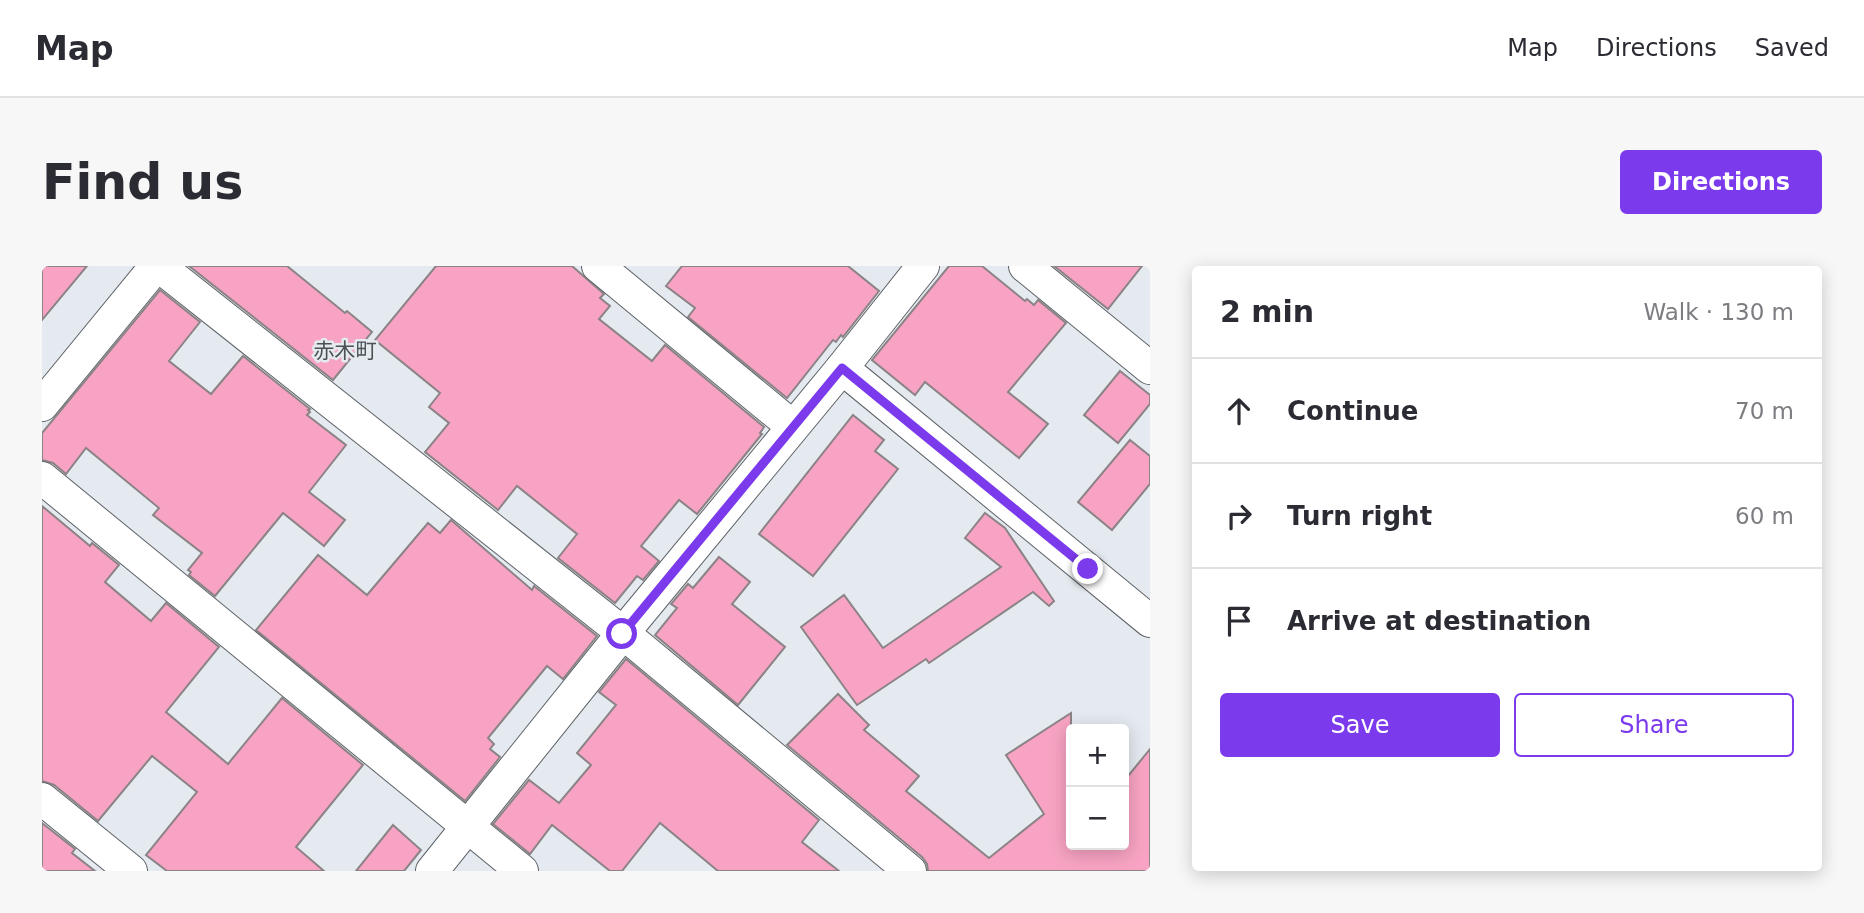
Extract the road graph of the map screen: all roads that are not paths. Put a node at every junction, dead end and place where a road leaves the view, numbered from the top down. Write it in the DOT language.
graph roads {
  1 [pos="157,266"];
  2 [pos="598,266"];
  3 [pos="923,266"];
  4 [pos="1026,266"];
  5 [pos="842,368"];
  6 [pos="1150,368"];
  7 [pos="42,405"];
  8 [pos="792,426"];
  9 [pos="42,478"];
  10 [pos="1150,621"];
  11 [pos="622,634"];
  12 [pos="42,799"];
  13 [pos="468,827"];
  14 [pos="131,871"];
  15 [pos="432,871"];
  16 [pos="522,871"];
  17 [pos="910,871"];
  1 -- 7 [label="street"];
  1 -- 11 [label="street"];
  2 -- 8 [label="street"];
  3 -- 5 [label="street"];
  4 -- 6 [label="street"];
  5 -- 8 [label="street"];
  5 -- 10 [label="street"];
  8 -- 11 [label="street"];
  9 -- 13 [label="street"];
  11 -- 13 [label="street"];
  11 -- 17 [label="street"];
  12 -- 14 [label="street"];
  13 -- 15 [label="street"];
  13 -- 16 [label="street"];
}
